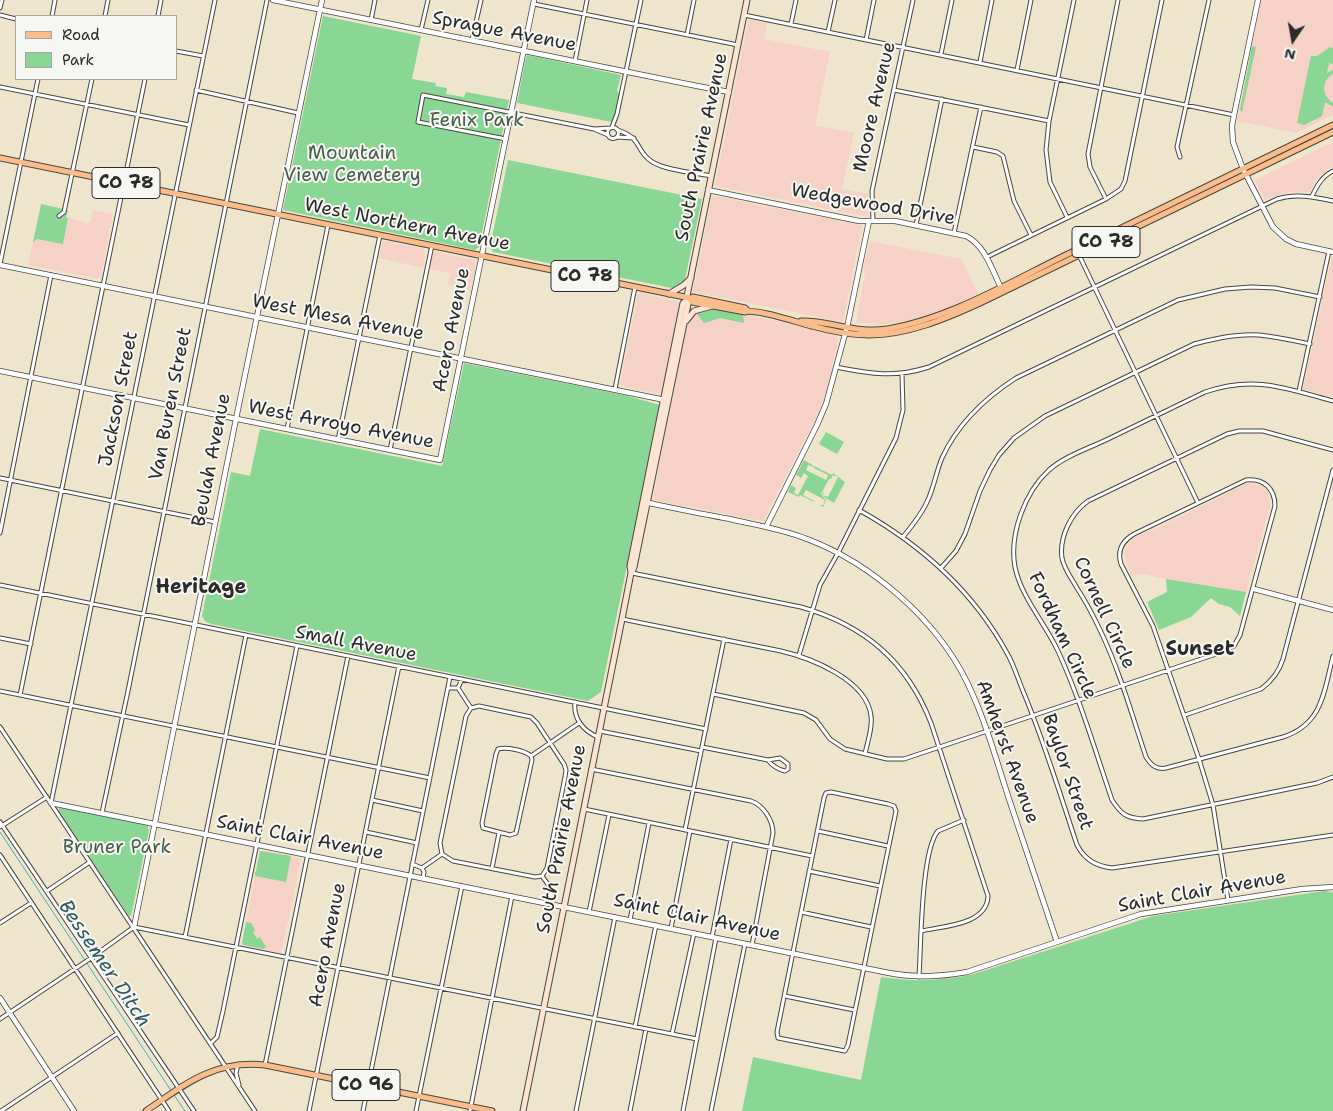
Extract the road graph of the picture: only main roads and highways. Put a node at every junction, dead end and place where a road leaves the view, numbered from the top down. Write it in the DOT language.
graph roads {
  1 [pos="747,0"];
  2 [pos="1333,125"];
  3 [pos="1333,132"];
  4 [pos="0,158"];
  5 [pos="1245,171"];
  6 [pos="1078,253"];
  7 [pos="691,277"];
  8 [pos="669,294"];
  9 [pos="688,299"];
  10 [pos="713,306"];
  11 [pos="748,311"];
  12 [pos="684,323"];
  13 [pos="846,330"];
  14 [pos="666,400"];
  15 [pos="470,1109"];
  16 [pos="146,1111"];
  17 [pos="492,1111"];
  18 [pos="523,1111"];
  1 -- 7 [label="main road, South Prairie Avenue"];
  2 -- 5 [label="main road, West Northern Avenue / CO 78"];
  3 -- 5 [label="main road, West Northern Avenue / CO 78"];
  4 -- 8 [label="main road, West Northern Avenue / CO 78"];
  5 -- 6 [label="main road, West Northern Avenue / CO 78"];
  6 -- 13 [label="main road, West Northern Avenue / CO 78"];
  6 -- 13 [label="main road, West Northern Avenue / CO 78"];
  7 -- 8 [label="main road"];
  7 -- 9 [label="main road, South Prairie Avenue"];
  8 -- 9 [label="main road, West Northern Avenue / CO 78"];
  9 -- 10 [label="main road, West Northern Avenue / CO 78"];
  9 -- 11 [label="main road, West Northern Avenue / CO 78"];
  9 -- 12 [label="main road, South Prairie Avenue"];
  9 -- 14 [label="main road, South Prairie Avenue"];
  10 -- 11 [label="main road, West Northern Avenue / CO 78"];
  10 -- 12 [label="main road"];
  11 -- 13 [label="main road, West Northern Avenue / CO 78"];
  12 -- 14 [label="main road, South Prairie Avenue"];
  14 -- 18 [label="main road, South Prairie Avenue"];
  15 -- 16 [label="main road, CO 96"];
  15 -- 17 [label="main road, CO 96"];
}
